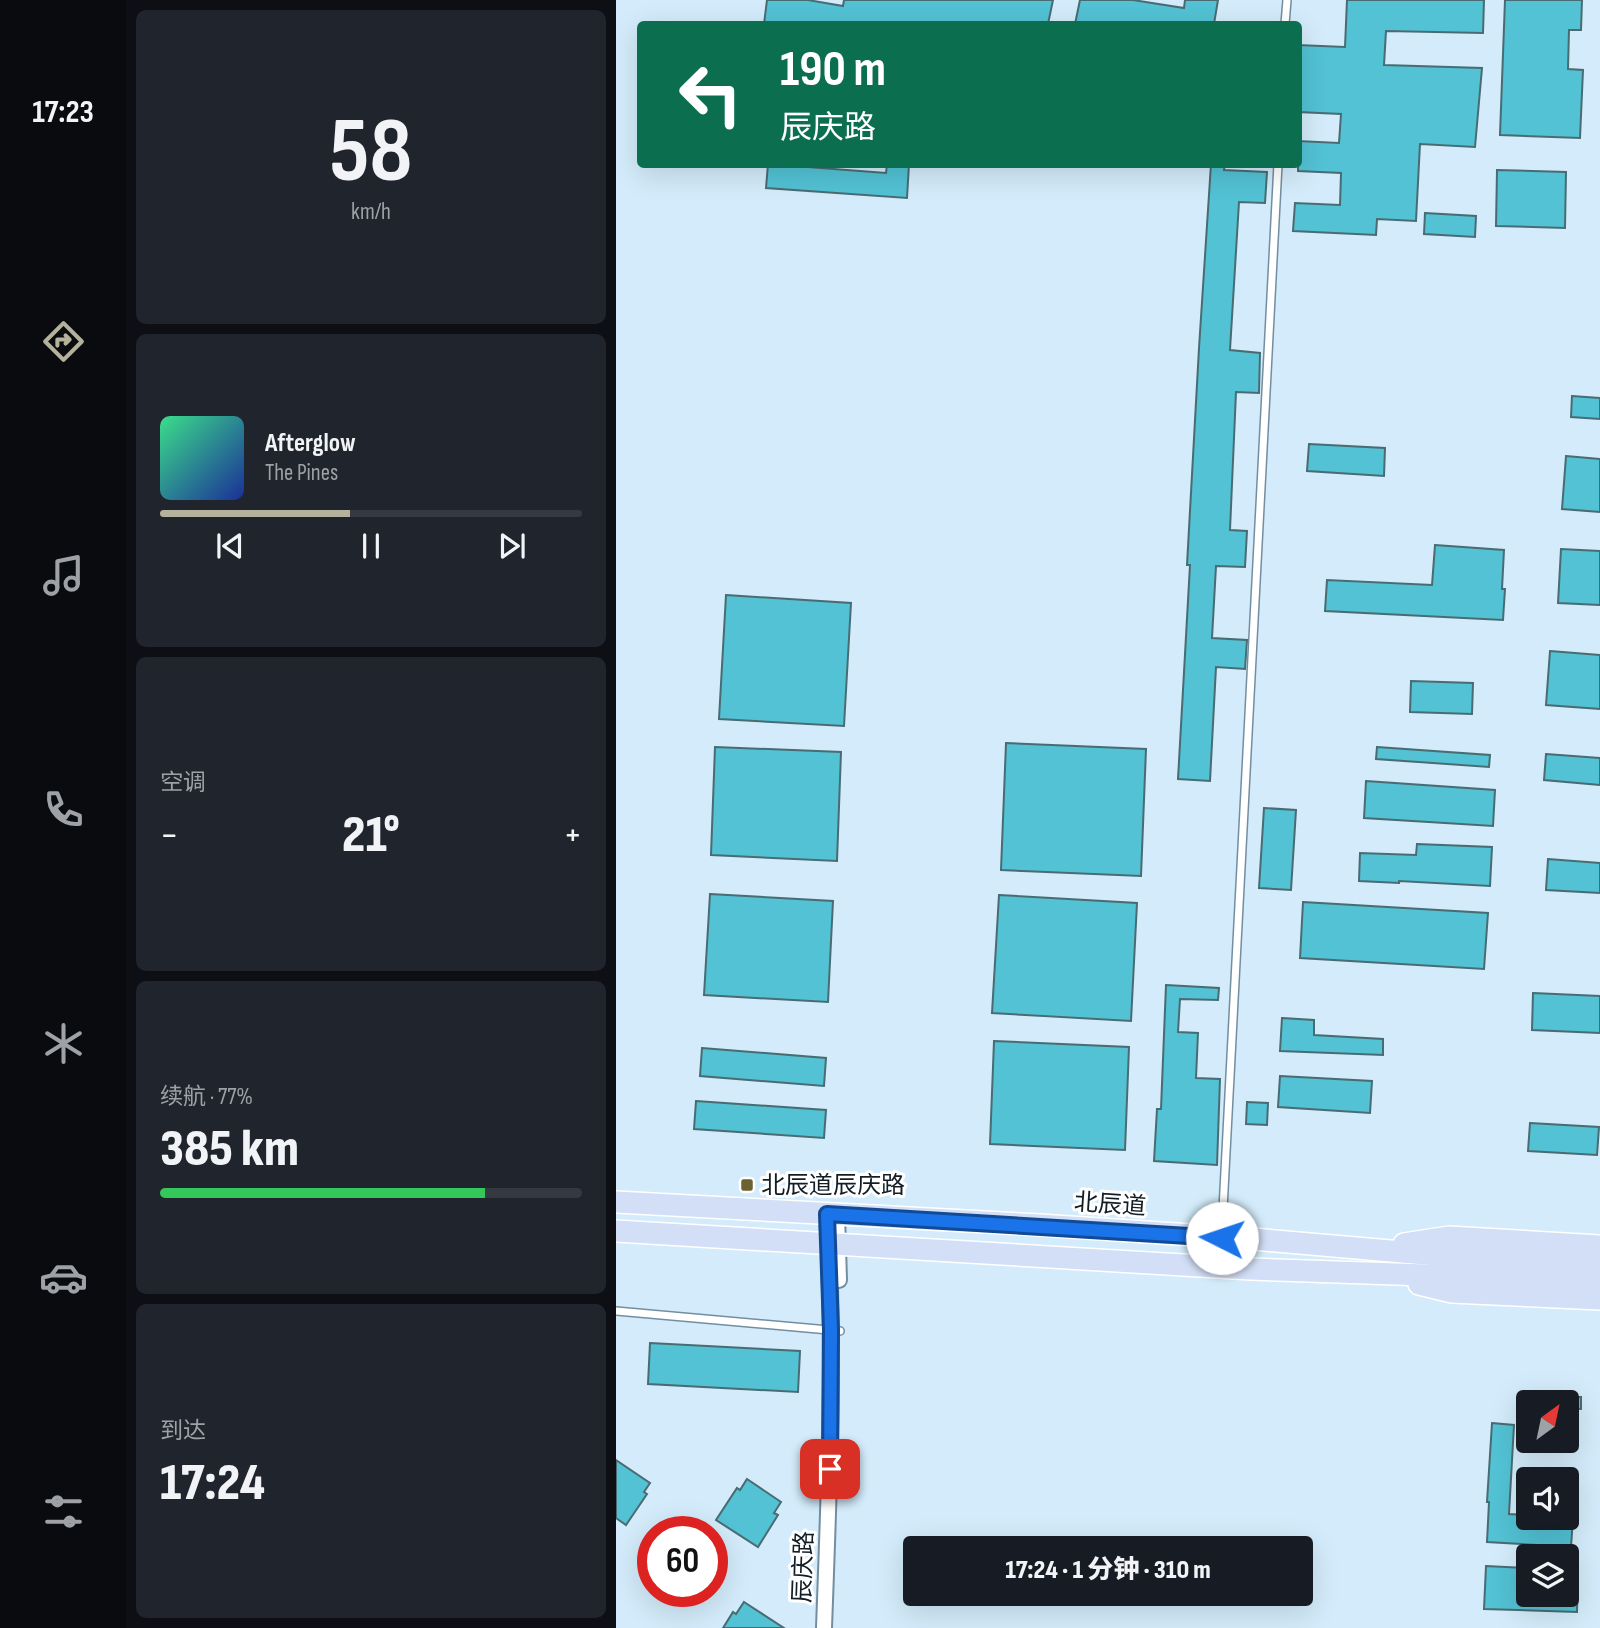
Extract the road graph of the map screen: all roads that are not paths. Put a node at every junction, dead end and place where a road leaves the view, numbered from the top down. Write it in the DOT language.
graph roads {
  1 [pos="1287,0"];
  2 [pos="1286,21"];
  3 [pos="1278,168"];
  4 [pos="616,1202"];
  5 [pos="832,1214"];
  6 [pos="616,1231"];
  7 [pos="1222,1238"];
  8 [pos="834,1245"];
  9 [pos="1600,1246"];
  10 [pos="1374,1250"];
  11 [pos="1600,1264"];
  12 [pos="1220,1267"];
  13 [pos="1373,1273"];
  14 [pos="1600,1283"];
  15 [pos="1600,1299"];
  16 [pos="616,1311"];
  17 [pos="836,1330"];
  18 [pos="824,1628"];
  19 [pos="831,1628"];
  1 -- 2 [label="lane"];
  3 -- 7 [label="lane"];
  4 -- 5 [label="main road, 北辰道"];
  5 -- 7 [label="main road, 北辰道"];
  5 -- 8 [label="street, 辰庆路"];
  6 -- 8 [label="main road"];
  7 -- 10 [label="main road, 北辰道"];
  7 -- 12 [label="lane"];
  8 -- 12 [label="main road"];
  8 -- 17 [label="street, 辰庆路"];
  9 -- 10 [label="main road"];
  10 -- 11 [label="main road, 北辰道"];
  12 -- 13 [label="main road"];
  13 -- 14 [label="main road"];
  13 -- 15 [label="main road"];
  16 -- 17 [label="lane"];
  17 -- 18 [label="street, 辰庆路"];
  17 -- 19 [label="street, 辰庆路"];
}
